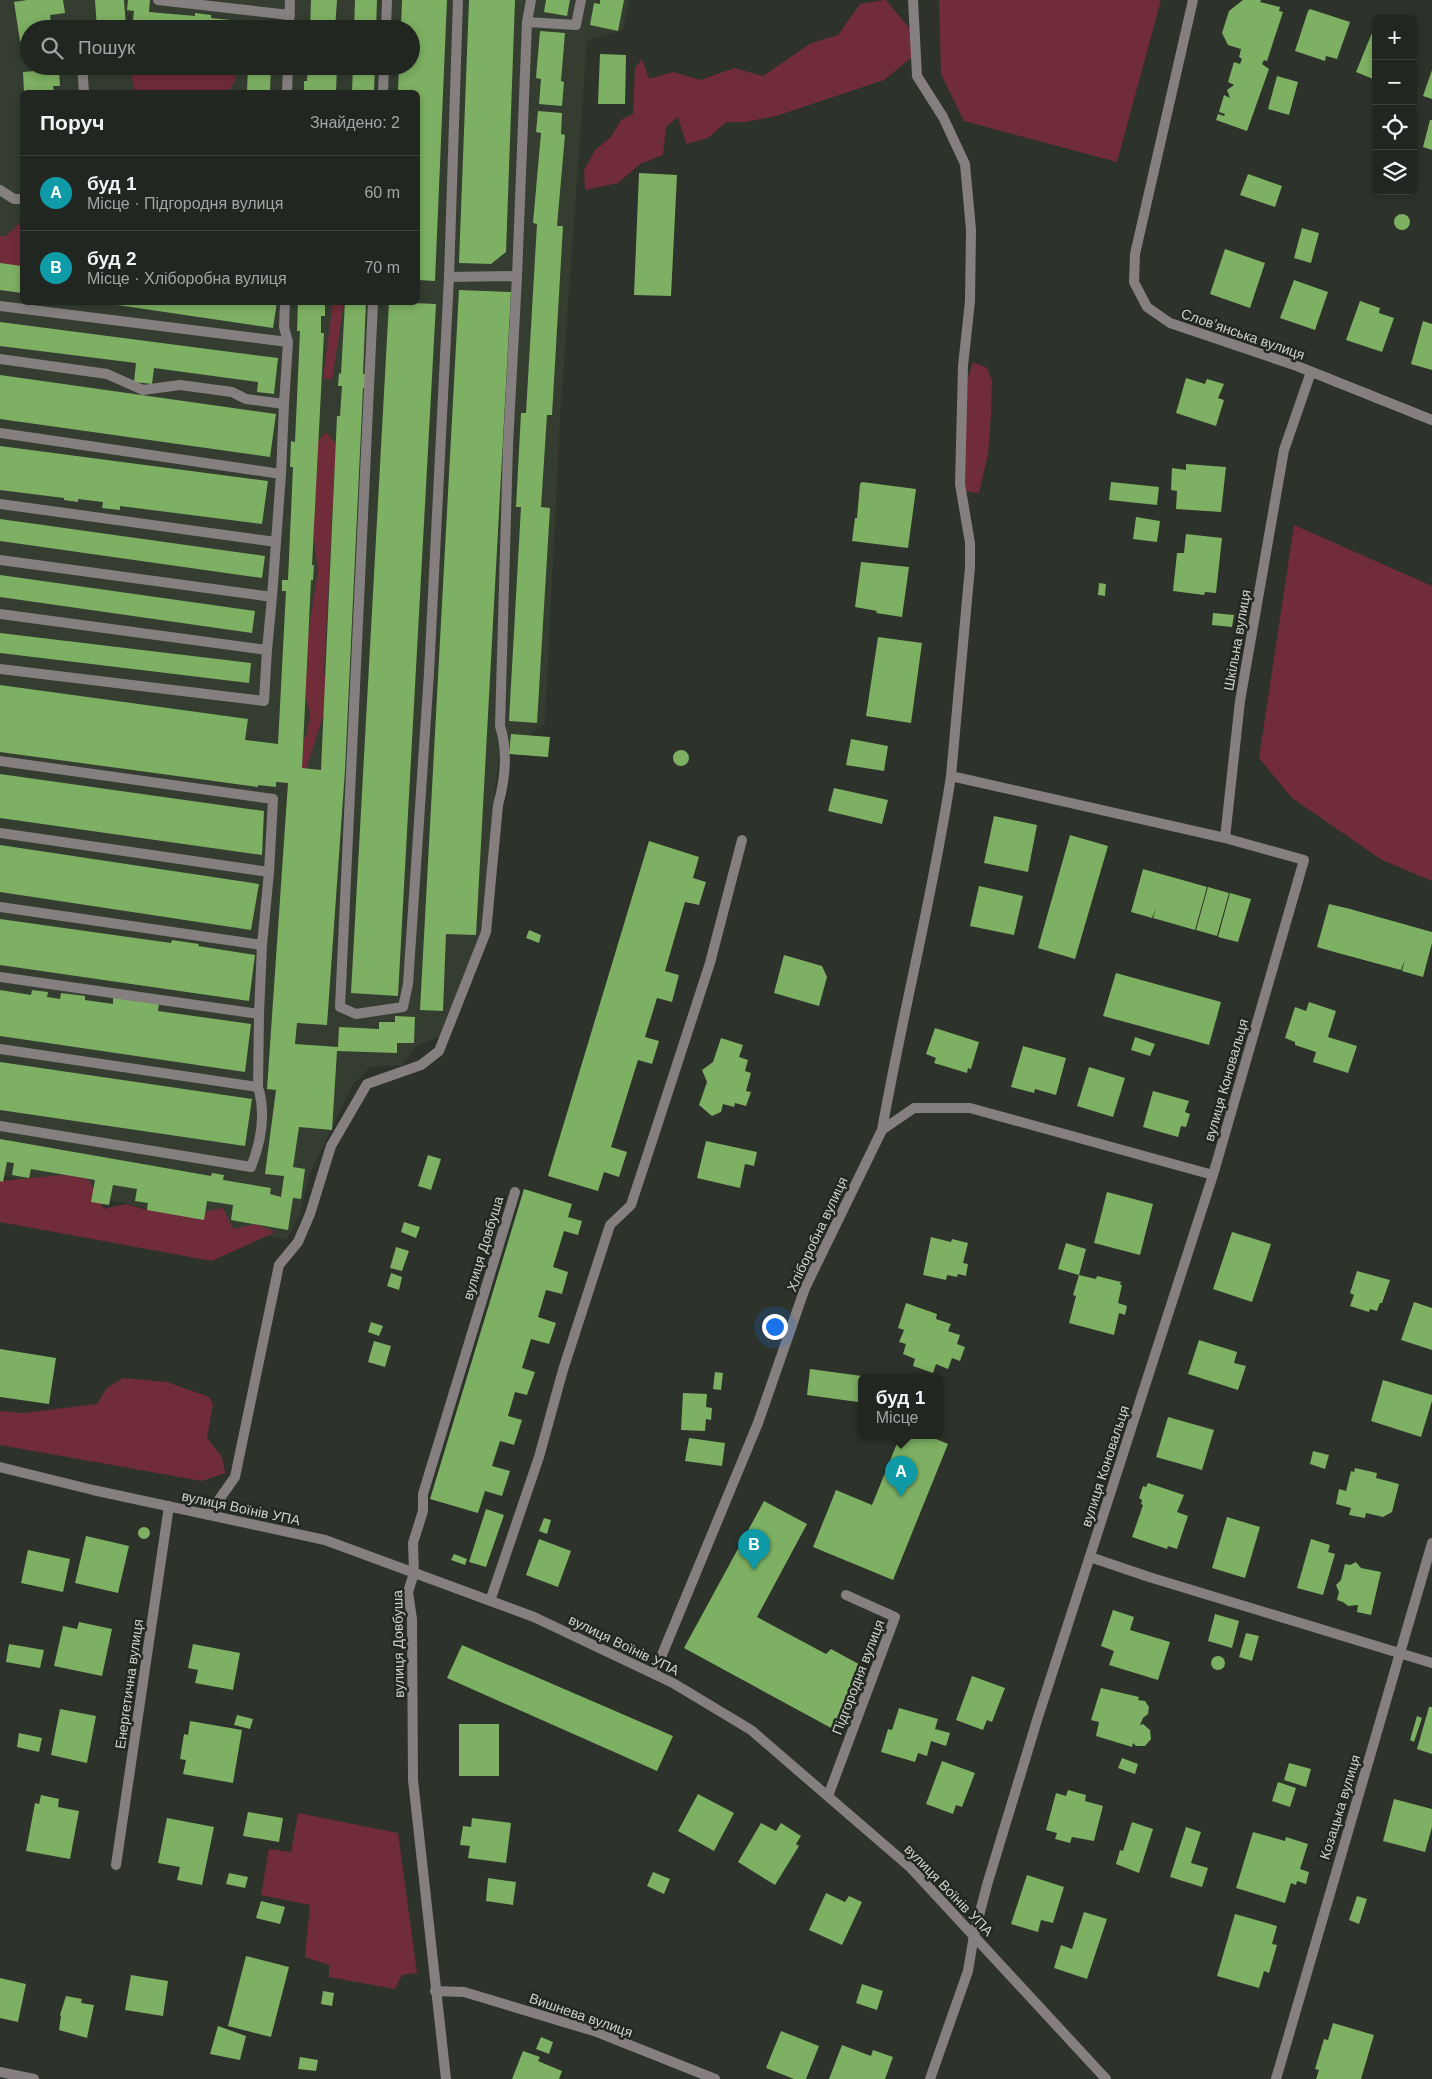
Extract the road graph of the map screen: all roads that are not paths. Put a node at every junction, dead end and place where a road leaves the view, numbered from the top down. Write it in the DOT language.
graph roads {
  1 [pos="158,0"];
  2 [pos="290,0"];
  3 [pos="387,0"];
  4 [pos="458,0"];
  5 [pos="531,0"];
  6 [pos="581,0"];
  7 [pos="913,0"];
  8 [pos="1193,0"];
  9 [pos="290,15"];
  10 [pos="290,20"];
  11 [pos="386,20"];
  12 [pos="527,22"];
  13 [pos="83,75"];
  14 [pos="288,75"];
  15 [pos="384,75"];
  16 [pos="84,90"];
  17 [pos="287,90"];
  18 [pos="383,90"];
  19 [pos="0,190"];
  20 [pos="20,200"];
  21 [pos="517,276"];
  22 [pos="449,277"];
  23 [pos="285,305"];
  24 [pos="373,305"];
  25 [pos="0,306"];
  26 [pos="288,342"];
  27 [pos="0,359"];
  28 [pos="1311,372"];
  29 [pos="284,404"];
  30 [pos="1432,420"];
  31 [pos="0,433"];
  32 [pos="281,474"];
  33 [pos="0,504"];
  34 [pos="276,542"];
  35 [pos="0,560"];
  36 [pos="272,596"];
  37 [pos="0,614"];
  38 [pos="267,650"];
  39 [pos="0,669"];
  40 [pos="0,761"];
  41 [pos="951,776"];
  42 [pos="0,833"];
  43 [pos="1225,838"];
  44 [pos="742,840"];
  45 [pos="269,872"];
  46 [pos="0,907"];
  47 [pos="262,945"];
  48 [pos="0,977"];
  49 [pos="260,1014"];
  50 [pos="0,1049"];
  51 [pos="258,1087"];
  52 [pos="0,1126"];
  53 [pos="882,1130"];
  54 [pos="1212,1175"];
  55 [pos="514,1192"];
  56 [pos="0,1467"];
  57 [pos="169,1506"];
  58 [pos="208,1515"];
  59 [pos="1432,1543"];
  60 [pos="1090,1557"];
  61 [pos="414,1573"];
  62 [pos="846,1595"];
  63 [pos="490,1601"];
  64 [pos="1400,1654"];
  65 [pos="1432,1664"];
  66 [pos="654,1674"];
  67 [pos="828,1796"];
  68 [pos="116,1865"];
  69 [pos="974,1935"];
  70 [pos="435,1990"];
  71 [pos="0,2072"];
  72 [pos="34,2079"];
  73 [pos="446,2079"];
  74 [pos="715,2079"];
  75 [pos="930,2079"];
  76 [pos="1106,2079"];
  77 [pos="1276,2079"];
  1 -- 9 [label="street"];
  2 -- 9 [label="street"];
  3 -- 11 [label="street"];
  4 -- 22 [label="street"];
  5 -- 12 [label="street"];
  6 -- 12 [label="street"];
  7 -- 41 [label="street"];
  8 -- 28 [label="street, Словʼянська вулиця"];
  9 -- 10 [label="street"];
  12 -- 21 [label="street"];
  13 -- 16 [label="street"];
  14 -- 17 [label="street"];
  15 -- 18 [label="street"];
  19 -- 20 [label="street"];
  21 -- 22 [label="street"];
  21 -- 58 [label="street"];
  22 -- 24 [label="street"];
  23 -- 26 [label="street"];
  25 -- 26 [label="street"];
  26 -- 29 [label="street"];
  27 -- 29 [label="street"];
  28 -- 30 [label="street, Словʼянська вулиця"];
  28 -- 43 [label="street, Шкільна вулиця"];
  29 -- 32 [label="street"];
  31 -- 32 [label="street"];
  32 -- 34 [label="street"];
  33 -- 34 [label="street"];
  34 -- 36 [label="street"];
  35 -- 36 [label="street"];
  36 -- 38 [label="street"];
  37 -- 38 [label="street"];
  38 -- 39 [label="street"];
  40 -- 45 [label="street"];
  41 -- 43 [label="street"];
  41 -- 53 [label="street"];
  42 -- 45 [label="street"];
  43 -- 54 [label="street, вулиця Коновальця"];
  44 -- 63 [label="street"];
  45 -- 47 [label="street"];
  46 -- 47 [label="street"];
  47 -- 49 [label="street"];
  48 -- 49 [label="street"];
  49 -- 51 [label="street"];
  50 -- 51 [label="street"];
  51 -- 52 [label="street"];
  53 -- 54 [label="street, Хліборобна вулиця"];
  53 -- 66 [label="street, Хліборобна вулиця"];
  54 -- 60 [label="street, вулиця Коновальця"];
  55 -- 61 [label="street, вулиця Довбуша"];
  56 -- 57 [label="street, вулиця Воїнів УПА"];
  57 -- 58 [label="street, вулиця Воїнів УПА"];
  57 -- 68 [label="street, Енергетична вулиця"];
  58 -- 61 [label="street, вулиця Воїнів УПА"];
  59 -- 64 [label="street, Козацька вулиця"];
  60 -- 64 [label="street"];
  60 -- 69 [label="street, вулиця Коновальця"];
  61 -- 63 [label="street, вулиця Воїнів УПА"];
  61 -- 70 [label="street, вулиця Довбуша"];
  62 -- 67 [label="street, Підгородня вулиця"];
  63 -- 66 [label="street, вулиця Воїнів УПА"];
  64 -- 65 [label="street"];
  64 -- 77 [label="street, Козацька вулиця"];
  66 -- 67 [label="street, вулиця Воїнів УПА"];
  67 -- 69 [label="street, вулиця Воїнів УПА"];
  69 -- 75 [label="street, вулиця Коновальця"];
  69 -- 76 [label="street, вулиця Воїнів УПА"];
  70 -- 73 [label="street, вулиця Довбуша"];
  70 -- 74 [label="street, Вишнева вулиця"];
  71 -- 72 [label="street"];
}
